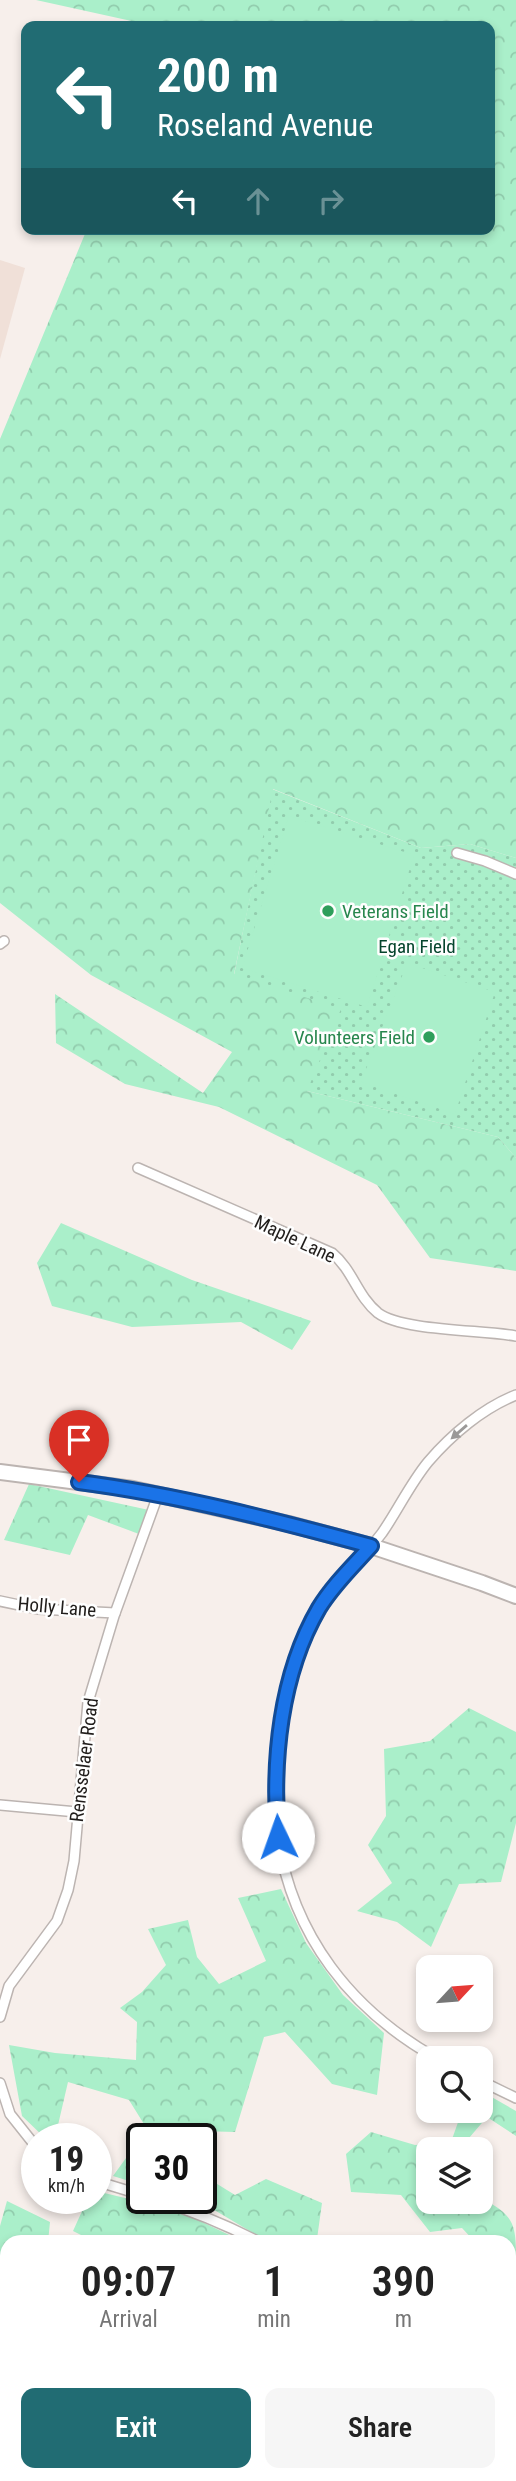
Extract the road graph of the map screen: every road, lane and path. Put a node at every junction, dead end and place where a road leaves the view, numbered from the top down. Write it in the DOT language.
graph roads {
  1 [pos="457,853"];
  2 [pos="516,874"];
  3 [pos="138,1168"];
  4 [pos="516,1336"];
  5 [pos="516,1395"];
  6 [pos="0,1472"];
  7 [pos="158,1494"];
  8 [pos="371,1546"];
  9 [pos="516,1596"];
  10 [pos="0,1601"];
  11 [pos="115,1613"];
  12 [pos="0,1805"];
  13 [pos="77,1812"];
  14 [pos="5,1985"];
  15 [pos="0,2017"];
  16 [pos="417,2046"];
  17 [pos="0,2083"];
  18 [pos="493,2087"];
  19 [pos="516,2098"];
  20 [pos="5,2114"];
  21 [pos="21,2131"];
  22 [pos="202,2214"];
  23 [pos="246,2235"];
  1 -- 2 [label="street"];
  3 -- 4 [label="street, Maple Lane"];
  5 -- 8 [label="street, one-way"];
  6 -- 7 [label="main road"];
  7 -- 8 [label="main road"];
  7 -- 11 [label="street, Rensselaer Road"];
  8 -- 9 [label="main road"];
  8 -- 16 [label="street"];
  10 -- 11 [label="street, Holly Lane"];
  11 -- 13 [label="street, Rensselaer Road"];
  12 -- 13 [label="street"];
  13 -- 14 [label="street, Rensselaer Road"];
  14 -- 15 [label="street, Rensselaer Road"];
  17 -- 20 [label="street"];
  18 -- 19 [label="street"];
  20 -- 21 [label="street"];
  22 -- 23 [label="street"];
}
